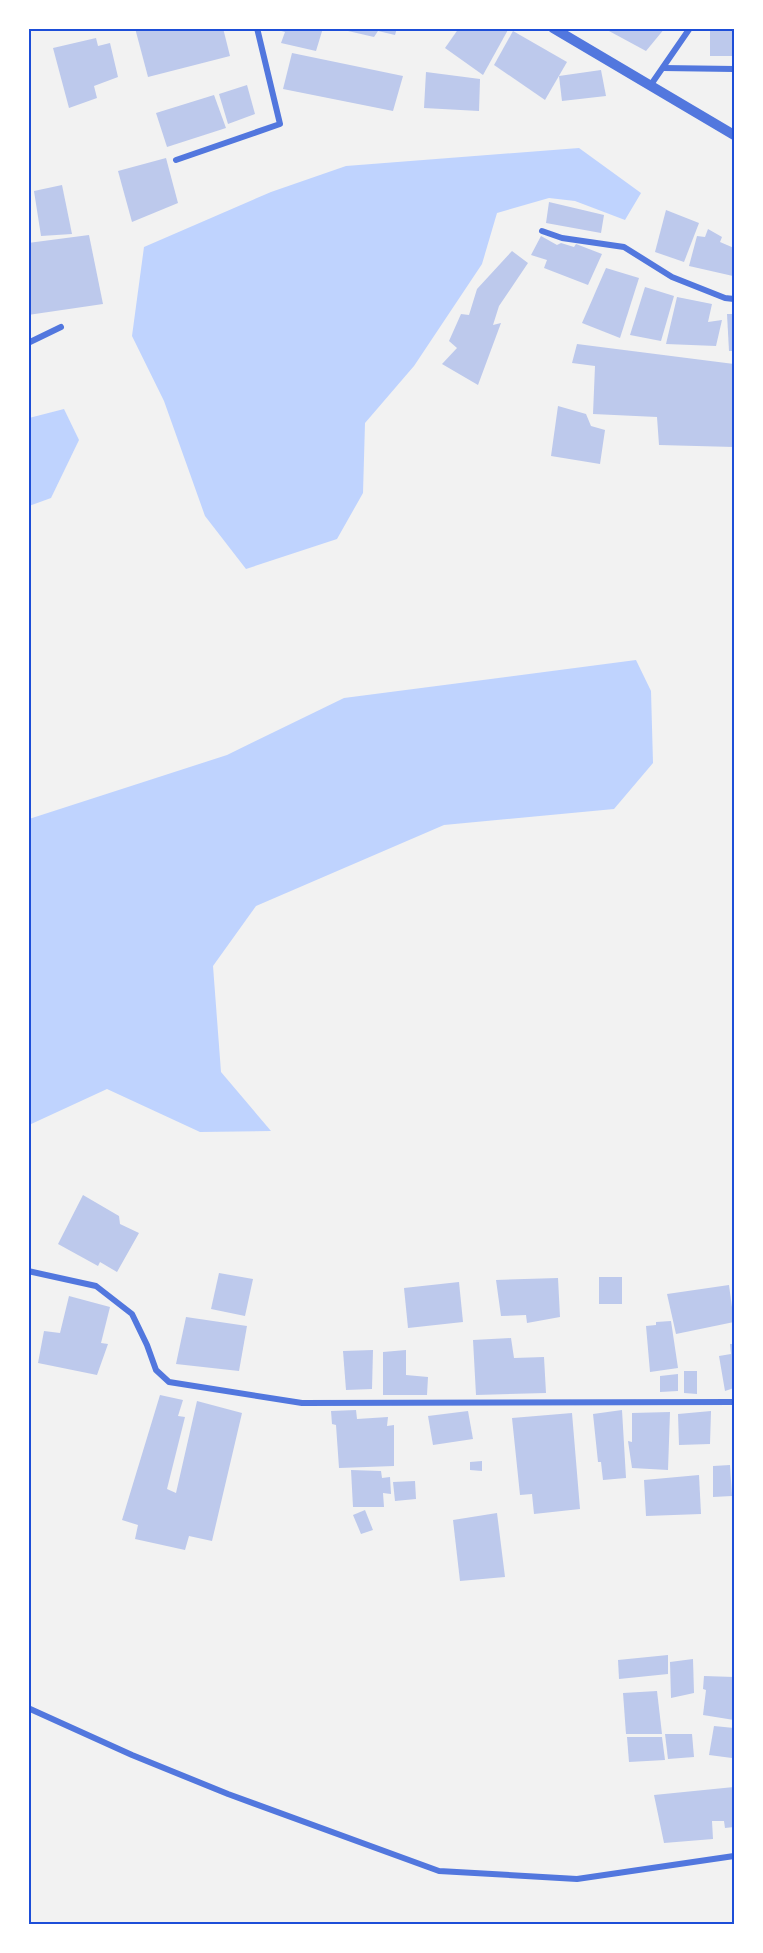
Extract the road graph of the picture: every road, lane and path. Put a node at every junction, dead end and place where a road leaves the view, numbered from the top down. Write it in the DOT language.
graph roads {
  1 [pos="257,28"];
  2 [pos="553,28"];
  3 [pos="690,28"];
  4 [pos="663,68"];
  5 [pos="735,69"];
  6 [pos="651,86"];
  7 [pos="735,135"];
  8 [pos="176,160"];
  9 [pos="542,231"];
  10 [pos="735,299"];
  11 [pos="61,327"];
  12 [pos="28,343"];
  13 [pos="28,1271"];
  14 [pos="735,1402"];
  15 [pos="28,1708"];
  16 [pos="735,1856"];
  1 -- 8 [label="street"];
  2 -- 6 [label="street"];
  3 -- 4 [label="street"];
  4 -- 5 [label="street"];
  4 -- 6 [label="street"];
  6 -- 7 [label="street"];
  9 -- 10 [label="street"];
  11 -- 12 [label="street"];
  13 -- 14 [label="street"];
  15 -- 16 [label="street"];
}
